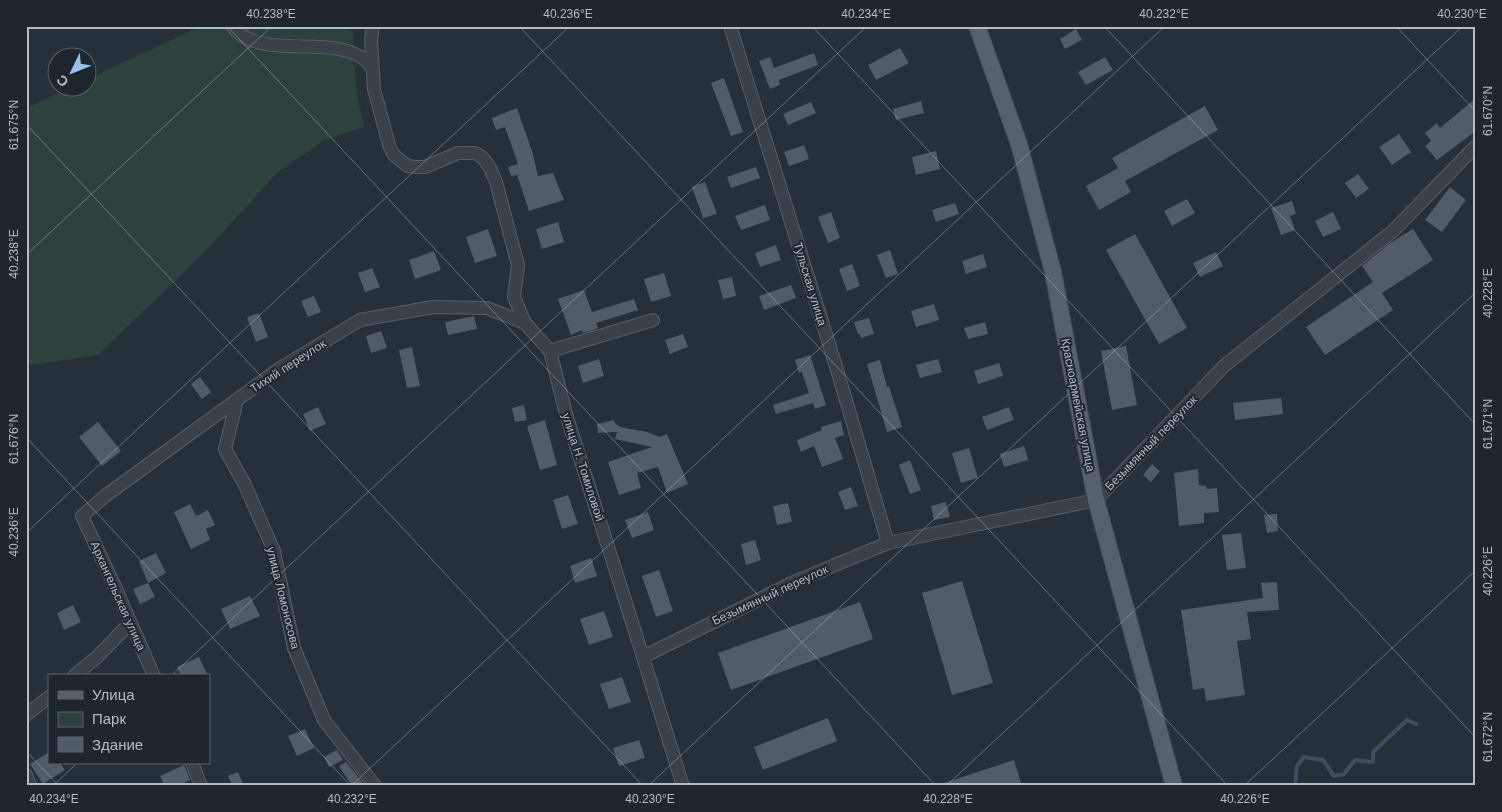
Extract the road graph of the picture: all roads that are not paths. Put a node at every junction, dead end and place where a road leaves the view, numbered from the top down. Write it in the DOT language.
graph roads {
  1 [pos="232,26"];
  2 [pos="373,26"];
  3 [pos="730,26"];
  4 [pos="977,26"];
  5 [pos="373,71"];
  6 [pos="1476,146"];
  7 [pos="653,320"];
  8 [pos="525,324"];
  9 [pos="550,351"];
  10 [pos="237,400"];
  11 [pos="1096,500"];
  12 [pos="82,516"];
  13 [pos="888,543"];
  14 [pos="131,622"];
  15 [pos="643,656"];
  16 [pos="77,674"];
  17 [pos="153,674"];
  18 [pos="48,698"];
  19 [pos="26,715"];
  20 [pos="192,764"];
  21 [pos="26,775"];
  22 [pos="30,786"];
  23 [pos="201,786"];
  24 [pos="376,786"];
  25 [pos="682,786"];
  26 [pos="1174,786"];
  1 -- 5 [label="street"];
  2 -- 5 [label="street"];
  3 -- 13 [label="street, Тульская улица"];
  4 -- 11 [label="main road, Красноармейская улица"];
  5 -- 8 [label="street, улица Н. Томиловой"];
  6 -- 11 [label="street, Безымянный переулок"];
  7 -- 9 [label="street"];
  8 -- 9 [label="street, улица Н. Томиловой"];
  8 -- 10 [label="street, Тихий переулок"];
  9 -- 15 [label="street, улица Н. Томиловой"];
  10 -- 12 [label="street, Тихий переулок"];
  10 -- 24 [label="street, улица Ломоносова"];
  11 -- 13 [label="street, Безымянный переулок"];
  11 -- 26 [label="main road, Красноармейская улица"];
  12 -- 14 [label="street, Архангельская улица"];
  13 -- 15 [label="street, Безымянный переулок"];
  14 -- 16 [label="street"];
  14 -- 17 [label="street, Архангельская улица"];
  15 -- 25 [label="street, улица Н. Томиловой"];
  18 -- 19 [label="street"];
  20 -- 23 [label="street"];
  21 -- 22 [label="street"];
}
